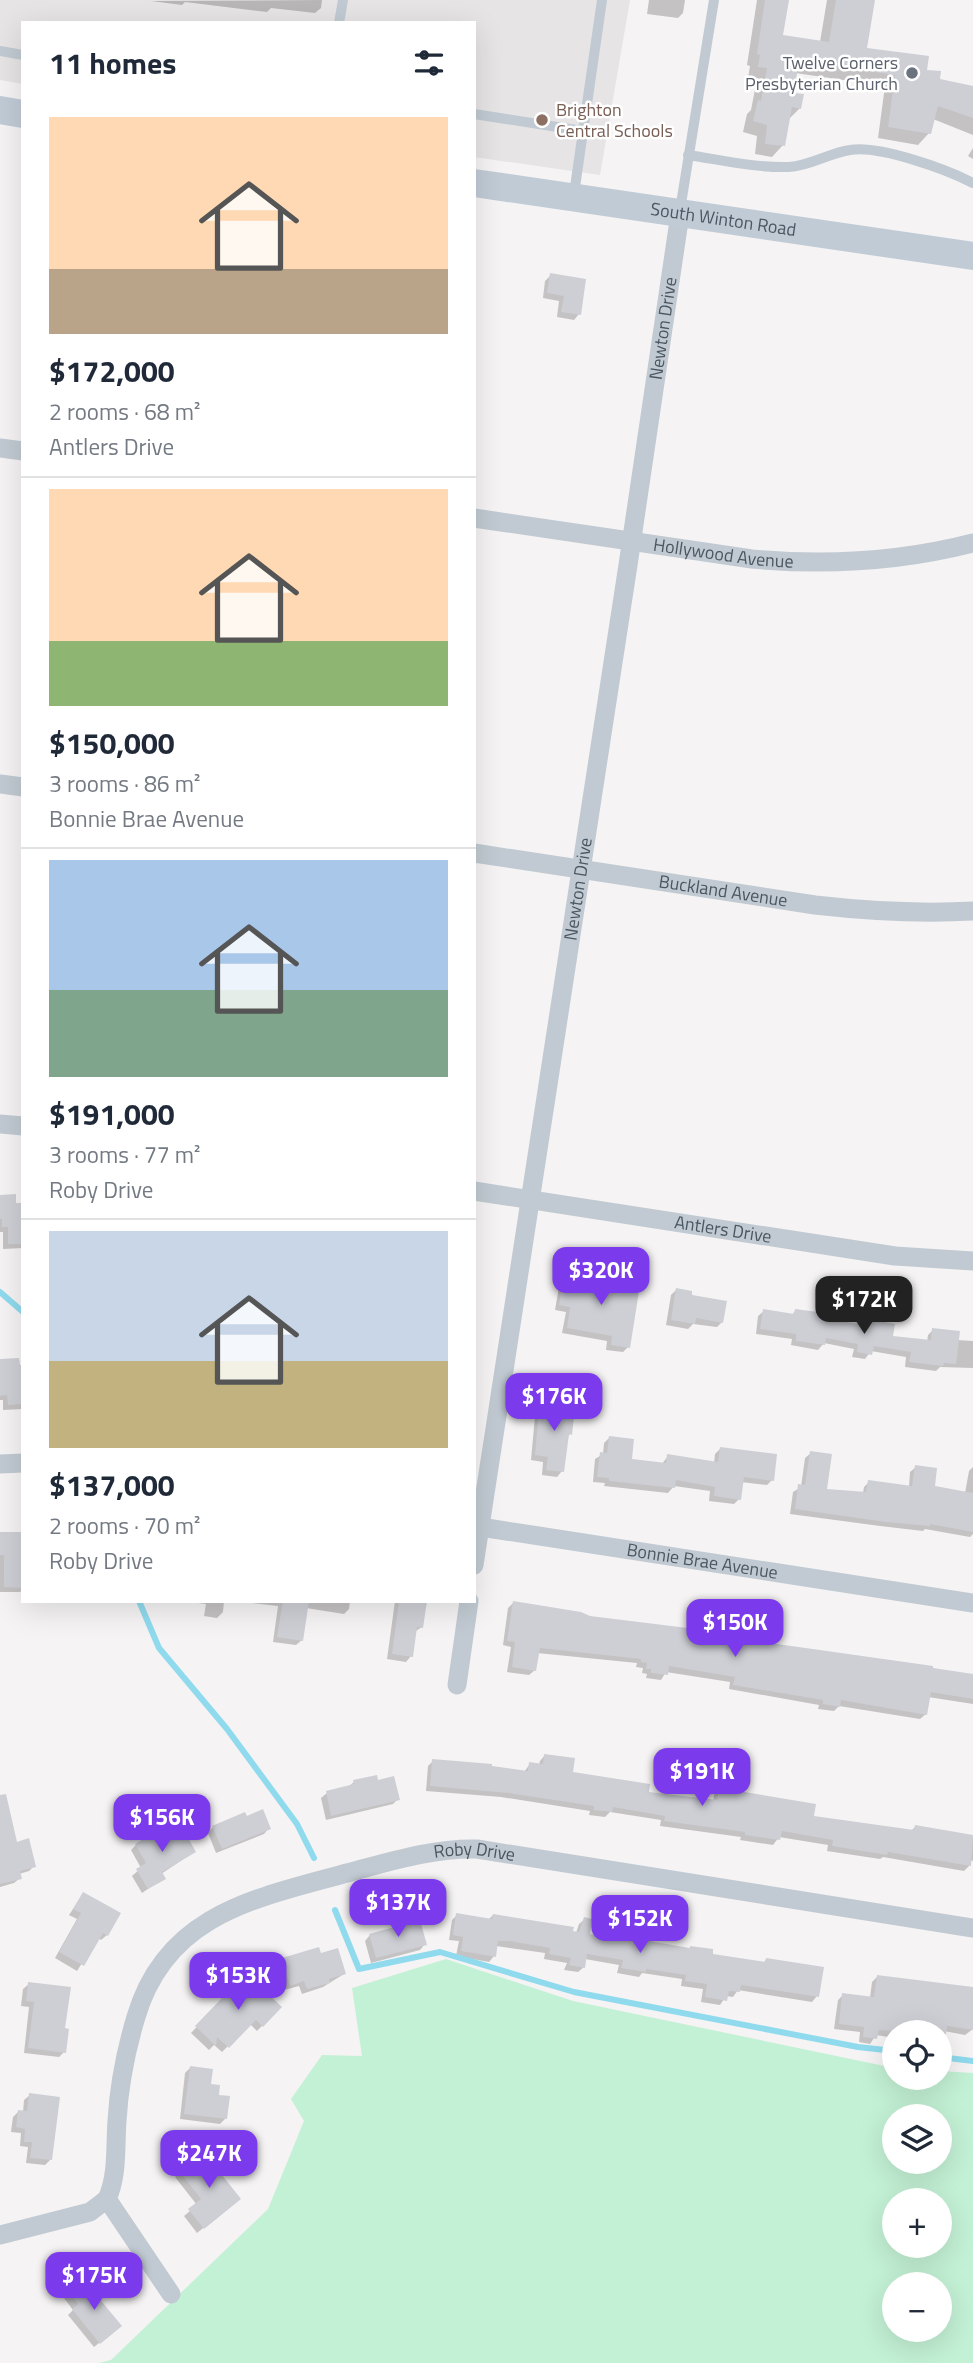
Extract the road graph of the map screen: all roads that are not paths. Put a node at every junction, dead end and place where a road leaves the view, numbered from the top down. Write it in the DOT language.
graph roads {
  1 [pos="343,0"];
  2 [pos="602,0"];
  3 [pos="714,0"];
  4 [pos="339,21"];
  5 [pos="0,51"];
  6 [pos="21,55"];
  7 [pos="0,110"];
  8 [pos="21,114"];
  9 [pos="476,114"];
  10 [pos="583,131"];
  11 [pos="688,155"];
  12 [pos="476,183"];
  13 [pos="973,183"];
  14 [pos="573,198"];
  15 [pos="680,214"];
  16 [pos="973,256"];
  17 [pos="0,448"];
  18 [pos="21,452"];
  19 [pos="476,518"];
  20 [pos="632,541"];
  21 [pos="973,543"];
  22 [pos="0,784"];
  23 [pos="21,787"];
  24 [pos="476,853"];
  25 [pos="582,869"];
  26 [pos="973,911"];
  27 [pos="0,1124"];
  28 [pos="21,1126"];
  29 [pos="476,1191"];
  30 [pos="531,1199"];
  31 [pos="973,1261"];
  32 [pos="21,1462"];
  33 [pos="0,1464"];
  34 [pos="477,1527"];
  35 [pos="469,1603"];
  36 [pos="973,1603"];
  37 [pos="457,1685"];
  38 [pos="973,1928"];
  39 [pos="107,2199"];
  40 [pos="0,2235"];
  41 [pos="171,2294"];
  1 -- 4 [label="lane"];
  2 -- 10 [label="lane"];
  3 -- 11 [label="lane"];
  5 -- 6 [label="lane"];
  7 -- 8 [label="main road"];
  9 -- 10 [label="lane"];
  10 -- 14 [label="lane"];
  11 -- 13 [label="lane"];
  11 -- 15 [label="lane"];
  12 -- 14 [label="main road, South Winton Road"];
  14 -- 15 [label="main road, South Winton Road"];
  15 -- 16 [label="main road, South Winton Road"];
  15 -- 20 [label="street, Newton Drive"];
  17 -- 18 [label="street"];
  19 -- 20 [label="street, Hollywood Avenue"];
  20 -- 21 [label="street, Hollywood Avenue"];
  20 -- 25 [label="street, Newton Drive"];
  22 -- 23 [label="street"];
  24 -- 25 [label="street, Buckland Avenue"];
  25 -- 26 [label="street, Buckland Avenue"];
  25 -- 30 [label="street, Newton Drive"];
  27 -- 28 [label="street"];
  29 -- 30 [label="street, Antlers Drive"];
  30 -- 31 [label="street, Antlers Drive"];
  30 -- 34 [label="street, Newton Drive"];
  32 -- 33 [label="street"];
  34 -- 36 [label="street, Bonnie Brae Avenue"];
  35 -- 37 [label="street"];
  38 -- 39 [label="street, Roby Drive"];
  39 -- 40 [label="street"];
  39 -- 41 [label="street"];
}
